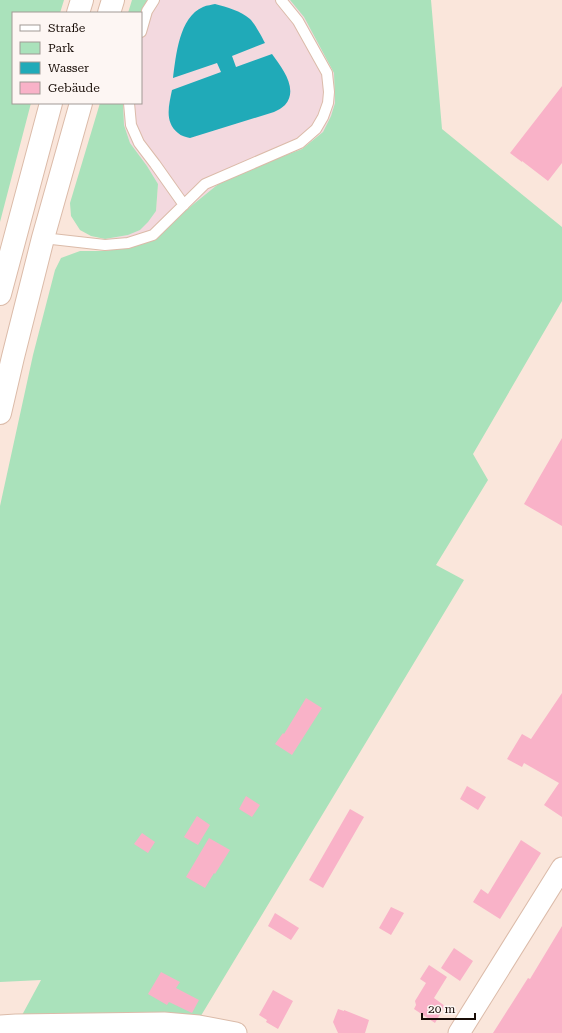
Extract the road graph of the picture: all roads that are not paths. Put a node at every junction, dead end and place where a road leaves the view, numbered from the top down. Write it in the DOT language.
graph roads {
  1 [pos="82,0"];
  2 [pos="113,0"];
  3 [pos="154,0"];
  4 [pos="281,0"];
  5 [pos="78,12"];
  6 [pos="108,12"];
  7 [pos="142,28"];
  8 [pos="51,104"];
  9 [pos="81,104"];
  10 [pos="129,104"];
  11 [pos="184,205"];
  12 [pos="43,238"];
  13 [pos="0,294"];
  14 [pos="0,414"];
  15 [pos="562,868"];
  16 [pos="0,1026"];
  17 [pos="236,1033"];
  18 [pos="459,1033"];
  1 -- 5 [label="highway"];
  2 -- 6 [label="highway"];
  3 -- 7 [label="lane"];
  4 -- 11 [label="lane"];
  8 -- 13 [label="highway"];
  9 -- 12 [label="highway"];
  10 -- 11 [label="lane"];
  11 -- 12 [label="lane"];
  12 -- 14 [label="highway"];
  15 -- 18 [label="street"];
  16 -- 17 [label="street"];
}
